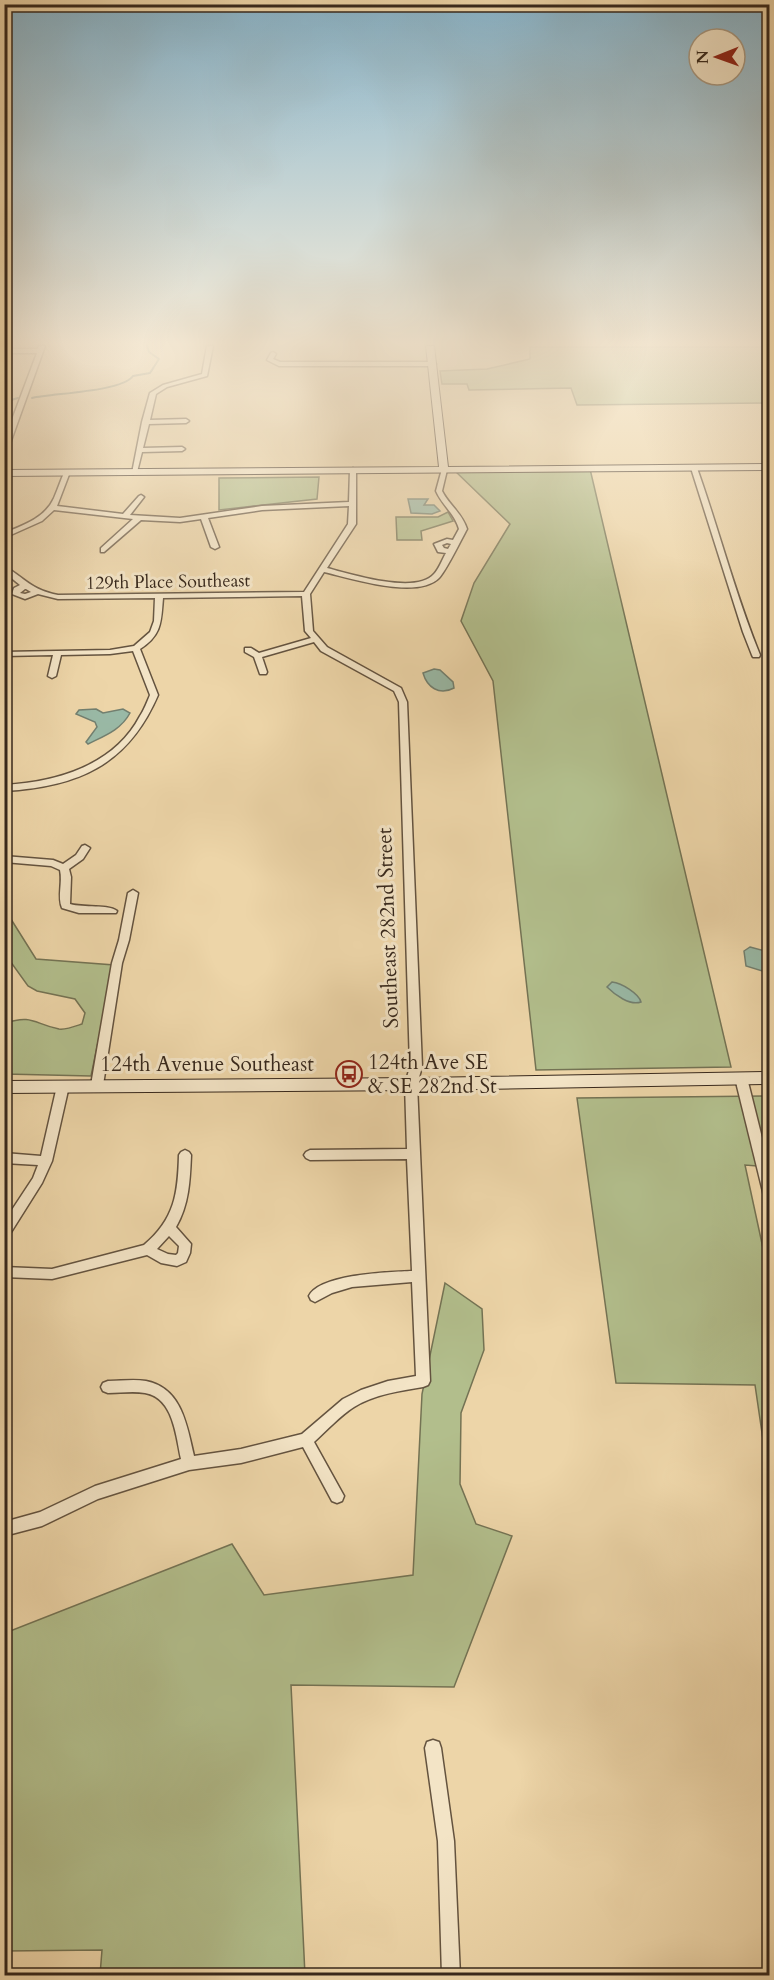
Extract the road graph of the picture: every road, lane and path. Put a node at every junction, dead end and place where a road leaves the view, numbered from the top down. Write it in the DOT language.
graph roads {
  1 [pos="141,438"];
  2 [pos="441,438"];
  3 [pos="182,449"];
  4 [pos="139,450"];
  5 [pos="770,467"];
  6 [pos="694,468"];
  7 [pos="353,470"];
  8 [pos="444,470"];
  9 [pos="67,472"];
  10 [pos="134,472"];
  11 [pos="4,473"];
  12 [pos="141,497"];
  13 [pos="352,504"];
  14 [pos="55,508"];
  15 [pos="124,517"];
  16 [pos="204,517"];
  17 [pos="139,518"];
  18 [pos="4,536"];
  19 [pos="456,542"];
  20 [pos="215,547"];
  21 [pos="104,550"];
  22 [pos="450,552"];
  23 [pos="4,568"];
  24 [pos="321,569"];
  25 [pos="306,594"];
  26 [pos="159,597"];
  27 [pos="314,640"];
  28 [pos="136,648"];
  29 [pos="248,650"];
  30 [pos="58,653"];
  31 [pos="4,654"];
  32 [pos="258,656"];
  33 [pos="756,656"];
  34 [pos="263,672"];
  35 [pos="52,676"];
  36 [pos="4,788"];
  37 [pos="85,848"];
  38 [pos="4,859"];
  39 [pos="64,868"];
  40 [pos="133,893"];
  41 [pos="112,911"];
  42 [pos="741,1078"];
  43 [pos="770,1078"];
  44 [pos="411,1084"];
  45 [pos="97,1085"];
  46 [pos="63,1086"];
  47 [pos="4,1087"];
  48 [pos="413,1154"];
  49 [pos="185,1155"];
  50 [pos="310,1155"];
  51 [pos="4,1158"];
  52 [pos="46,1161"];
  53 [pos="770,1196"];
  54 [pos="170,1229"];
  55 [pos="4,1233"];
  56 [pos="148,1249"];
  57 [pos="4,1272"];
  58 [pos="418,1276"];
  59 [pos="315,1296"];
  60 [pos="108,1387"];
  61 [pos="306,1440"];
  62 [pos="189,1463"];
  63 [pos="338,1496"];
  64 [pos="4,1529"];
  65 [pos="433,1748"];
  66 [pos="451,1976"];
  1 -- 4 [label="street"];
  2 -- 8 [label="street"];
  3 -- 4 [label="street"];
  4 -- 10 [label="street"];
  5 -- 6 [label="street"];
  6 -- 8 [label="street"];
  6 -- 33 [label="street"];
  7 -- 8 [label="street"];
  7 -- 10 [label="street"];
  7 -- 13 [label="street"];
  8 -- 19 [label="street"];
  9 -- 10 [label="street"];
  9 -- 11 [label="street"];
  9 -- 14 [label="street"];
  12 -- 15 [label="street"];
  13 -- 16 [label="street"];
  13 -- 24 [label="street"];
  14 -- 15 [label="street"];
  14 -- 18 [label="street"];
  15 -- 17 [label="street"];
  16 -- 17 [label="street"];
  16 -- 20 [label="street"];
  17 -- 21 [label="street"];
  19 -- 22 [label="street"];
  19 -- 22 [label="street"];
  22 -- 24 [label="street"];
  23 -- 26 [label="street, 129th Place Southeast"];
  24 -- 25 [label="street"];
  25 -- 26 [label="street, 129th Place Southeast"];
  25 -- 27 [label="street"];
  26 -- 28 [label="street"];
  27 -- 32 [label="street"];
  27 -- 44 [label="street, Southeast 282nd Street"];
  28 -- 30 [label="street"];
  28 -- 36 [label="street"];
  29 -- 32 [label="street"];
  30 -- 31 [label="street"];
  30 -- 35 [label="street"];
  32 -- 34 [label="street"];
  37 -- 39 [label="street"];
  38 -- 39 [label="street"];
  39 -- 41 [label="street"];
  40 -- 45 [label="street"];
  42 -- 43 [label="street, 124th Avenue Southeast"];
  42 -- 44 [label="street, 124th Avenue Southeast"];
  42 -- 53 [label="street"];
  44 -- 45 [label="street, 124th Avenue Southeast"];
  44 -- 48 [label="street, Southeast 282nd Street"];
  45 -- 46 [label="street, 124th Avenue Southeast"];
  46 -- 47 [label="street, 124th Avenue Southeast"];
  46 -- 52 [label="street"];
  48 -- 50 [label="street"];
  48 -- 58 [label="street, Southeast 282nd Street"];
  49 -- 54 [label="street"];
  51 -- 52 [label="street"];
  52 -- 55 [label="street"];
  54 -- 56 [label="street"];
  54 -- 56 [label="street"];
  56 -- 57 [label="street"];
  58 -- 59 [label="street"];
  58 -- 61 [label="street, Southeast 282nd Street"];
  60 -- 62 [label="street"];
  61 -- 62 [label="street"];
  61 -- 63 [label="street"];
  62 -- 64 [label="street"];
  65 -- 66 [label="street"];
}
